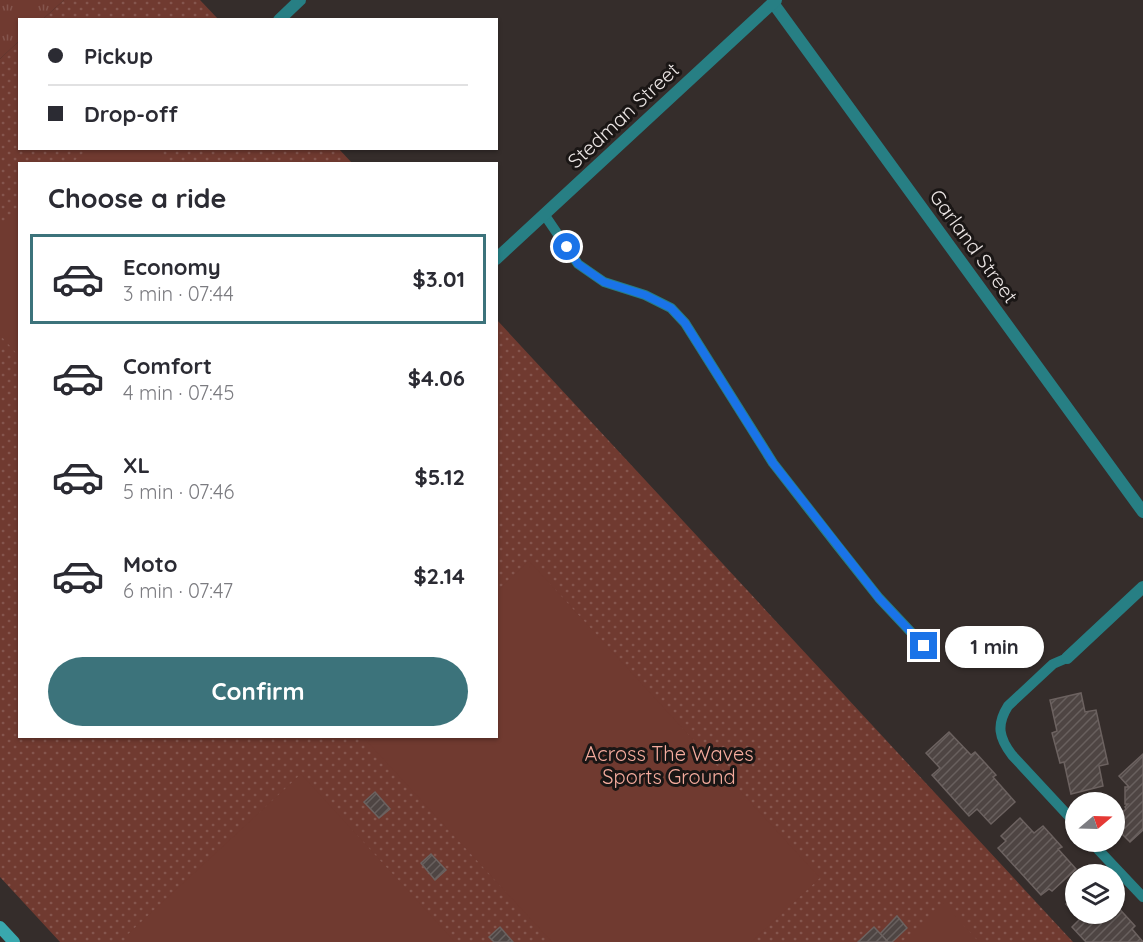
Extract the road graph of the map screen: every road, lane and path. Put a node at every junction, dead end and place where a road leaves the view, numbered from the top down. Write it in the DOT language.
graph roads {
  1 [pos="300,0"];
  2 [pos="774,2"];
  3 [pos="281,18"];
  4 [pos="544,214"];
  5 [pos="498,257"];
  6 [pos="1143,512"];
  7 [pos="1143,586"];
  8 [pos="924,646"];
  9 [pos="1067,658"];
  10 [pos="1065,812"];
  11 [pos="1100,852"];
  12 [pos="1143,897"];
  13 [pos="0,927"];
  14 [pos="14,942"];
  1 -- 3 [label="street"];
  2 -- 4 [label="street, Stedman Street"];
  2 -- 6 [label="street, Garland Street"];
  4 -- 5 [label="street, Stedman Street"];
  4 -- 8 [label="lane"];
  7 -- 9 [label="street"];
  9 -- 10 [label="lane"];
  11 -- 12 [label="lane"];
  13 -- 14 [label="street"];
}
